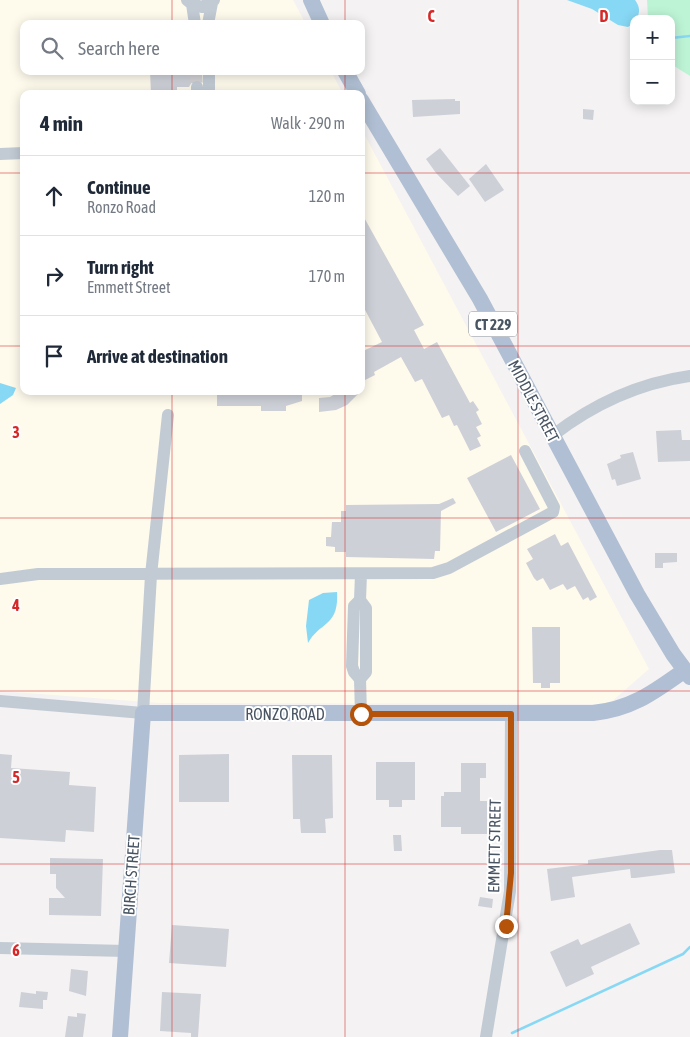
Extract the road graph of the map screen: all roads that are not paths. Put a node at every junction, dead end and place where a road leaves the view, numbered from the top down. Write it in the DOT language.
graph roads {
  1 [pos="311,0"];
  2 [pos="213,1"];
  3 [pos="189,2"];
  4 [pos="194,20"];
  5 [pos="209,20"];
  6 [pos="320,20"];
  7 [pos="209,75"];
  8 [pos="347,75"];
  9 [pos="209,90"];
  10 [pos="356,90"];
  11 [pos="365,107"];
  12 [pos="20,153"];
  13 [pos="0,154"];
  14 [pos="690,376"];
  15 [pos="168,415"];
  16 [pos="552,436"];
  17 [pos="524,450"];
  18 [pos="361,574"];
  19 [pos="151,575"];
  20 [pos="0,579"];
  21 [pos="687,674"];
  22 [pos="0,701"];
  23 [pos="143,713"];
  24 [pos="361,714"];
  25 [pos="511,714"];
  26 [pos="0,950"];
  27 [pos="126,951"];
  28 [pos="120,1037"];
  29 [pos="486,1037"];
  1 -- 6 [label="main road"];
  2 -- 3 [label="street"];
  2 -- 5 [label="street"];
  3 -- 4 [label="street"];
  7 -- 9 [label="street"];
  8 -- 10 [label="main road"];
  11 -- 16 [label="main road, MIDDLE STREET / CT 229"];
  12 -- 13 [label="street"];
  14 -- 16 [label="street"];
  15 -- 19 [label="street"];
  16 -- 21 [label="main road, MIDDLE STREET / CT 229"];
  17 -- 18 [label="street"];
  18 -- 19 [label="street"];
  18 -- 24 [label="street"];
  19 -- 20 [label="street"];
  19 -- 23 [label="street"];
  21 -- 25 [label="main road, RONZO ROAD"];
  22 -- 23 [label="street"];
  23 -- 24 [label="main road, RONZO ROAD"];
  23 -- 27 [label="main road, BIRCH STREET"];
  24 -- 25 [label="main road, RONZO ROAD"];
  25 -- 29 [label="street, EMMETT STREET"];
  26 -- 27 [label="street"];
  27 -- 28 [label="main road, BIRCH STREET"];
}
